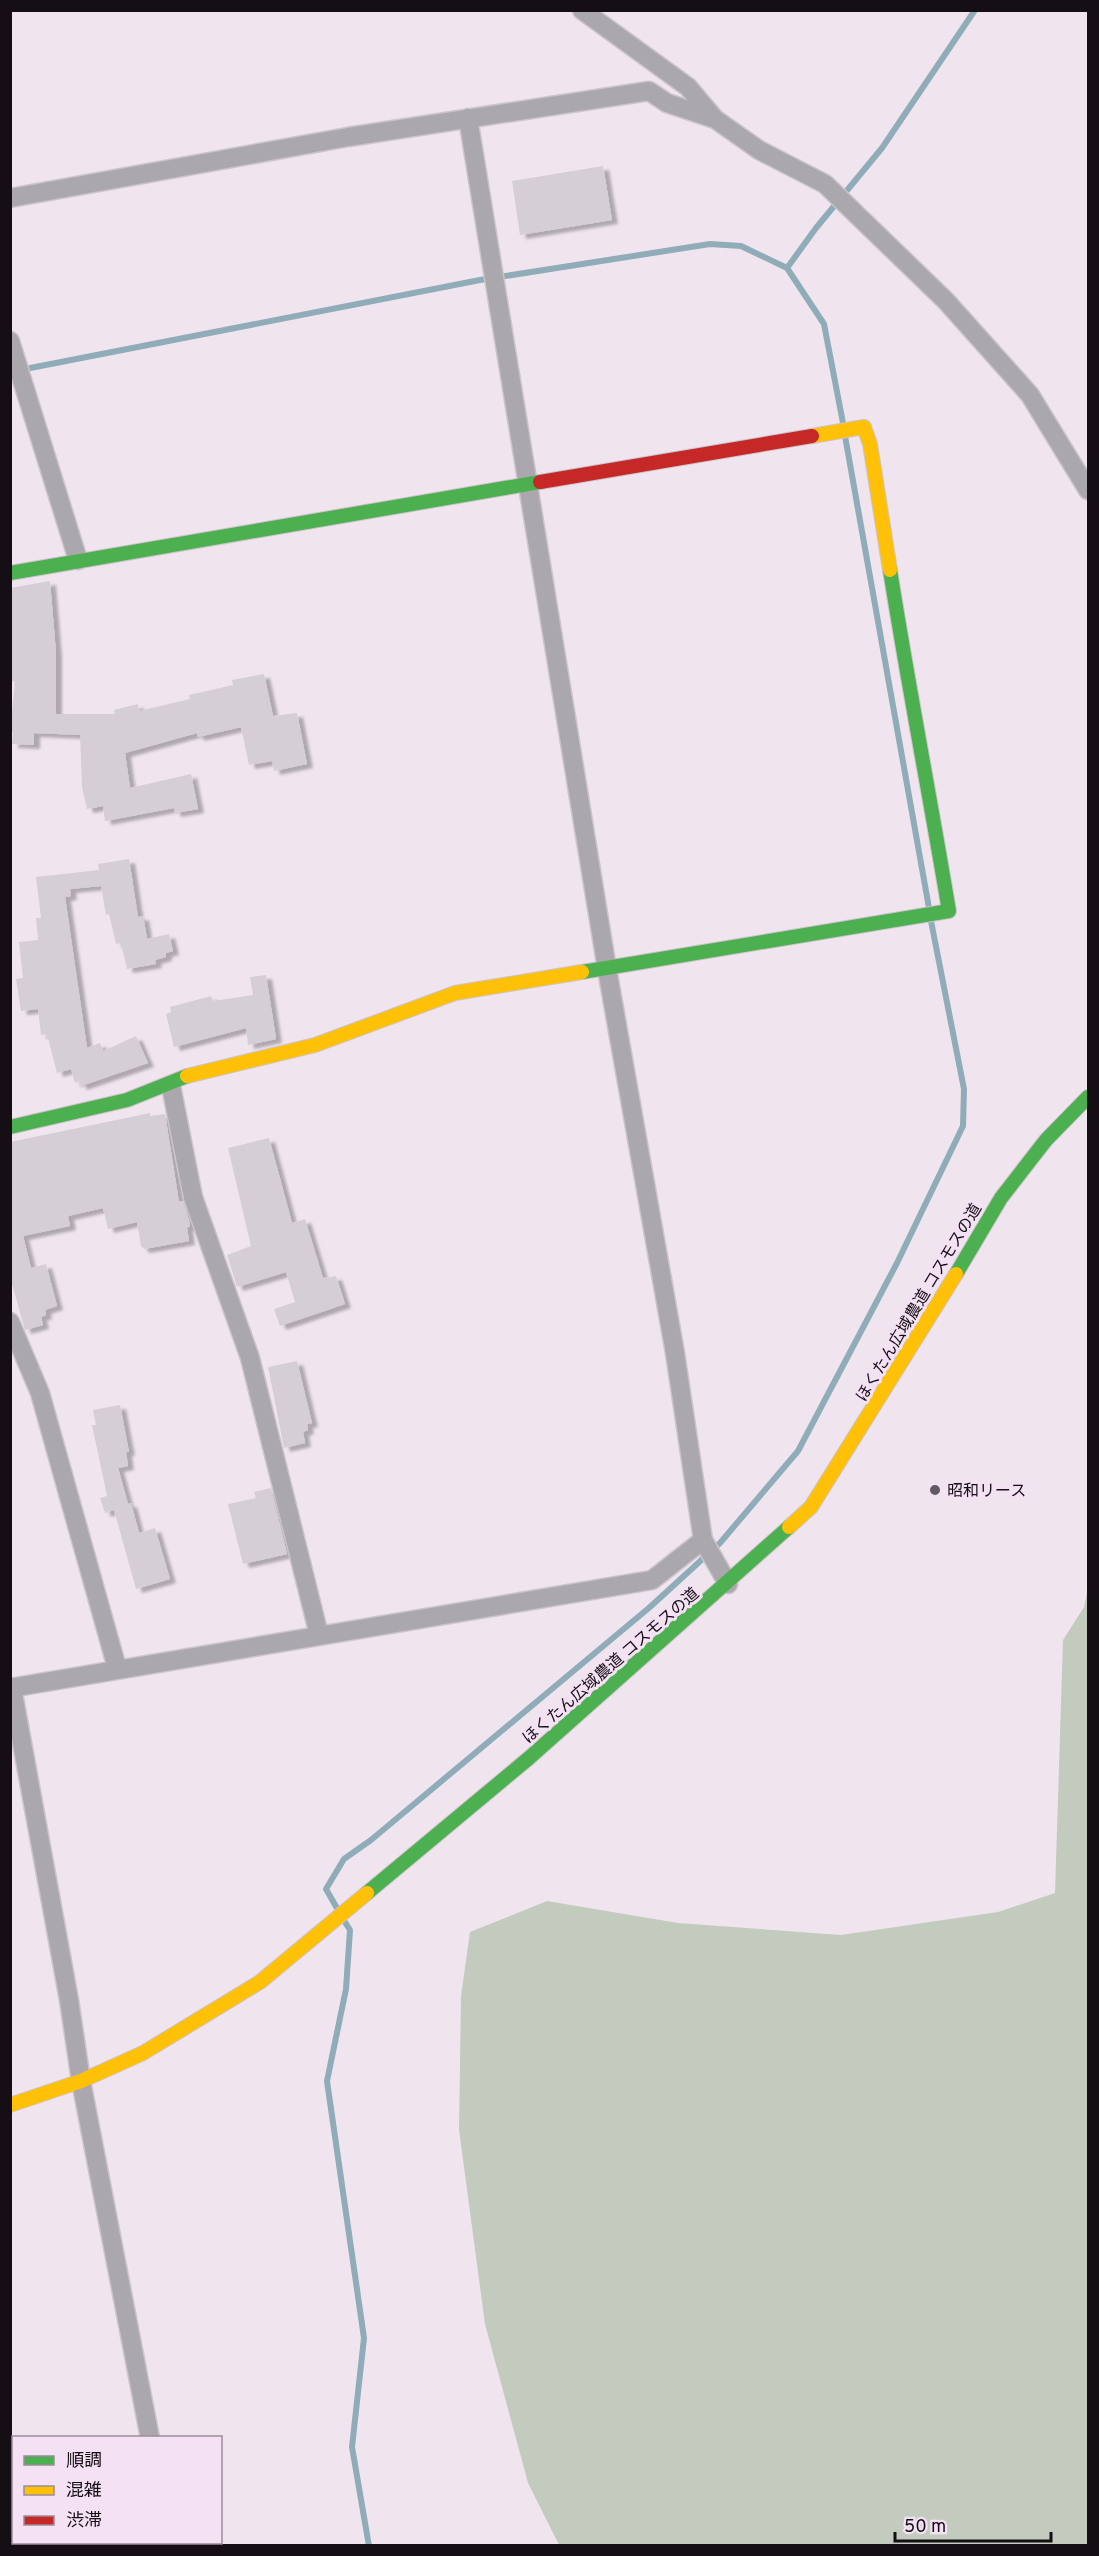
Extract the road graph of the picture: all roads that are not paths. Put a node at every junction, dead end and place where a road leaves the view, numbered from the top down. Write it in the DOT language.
graph roads {
  1 [pos="582,10"];
  2 [pos="468,118"];
  3 [pos="715,119"];
  4 [pos="10,198"];
  5 [pos="10,341"];
  6 [pos="528,484"];
  7 [pos="1089,490"];
  8 [pos="78,560"];
  9 [pos="10,573"];
  10 [pos="607,969"];
  11 [pos="171,1086"];
  12 [pos="1089,1097"];
  13 [pos="10,1127"];
  14 [pos="10,1322"];
  15 [pos="703,1540"];
  16 [pos="728,1584"];
  17 [pos="319,1635"];
  18 [pos="117,1668"];
  19 [pos="11,1688"];
  20 [pos="81,2081"];
  21 [pos="10,2105"];
  22 [pos="150,2436"];
  1 -- 3 [label="street"];
  2 -- 3 [label="street"];
  2 -- 4 [label="street"];
  2 -- 6 [label="street"];
  3 -- 7 [label="street"];
  5 -- 8 [label="street"];
  6 -- 8 [label="street"];
  6 -- 10 [label="street"];
  6 -- 10 [label="street"];
  8 -- 9 [label="street"];
  10 -- 11 [label="street"];
  10 -- 15 [label="street"];
  11 -- 13 [label="street"];
  11 -- 17 [label="street"];
  12 -- 16 [label="street, ほくたん広域農道 コスモスの道"];
  14 -- 18 [label="street"];
  15 -- 16 [label="street"];
  15 -- 17 [label="street"];
  16 -- 20 [label="street, ほくたん広域農道 コスモスの道"];
  17 -- 18 [label="street"];
  18 -- 19 [label="street"];
  19 -- 20 [label="street"];
  20 -- 21 [label="street, ほくたん広域農道 コスモスの道"];
  20 -- 22 [label="street"];
}
